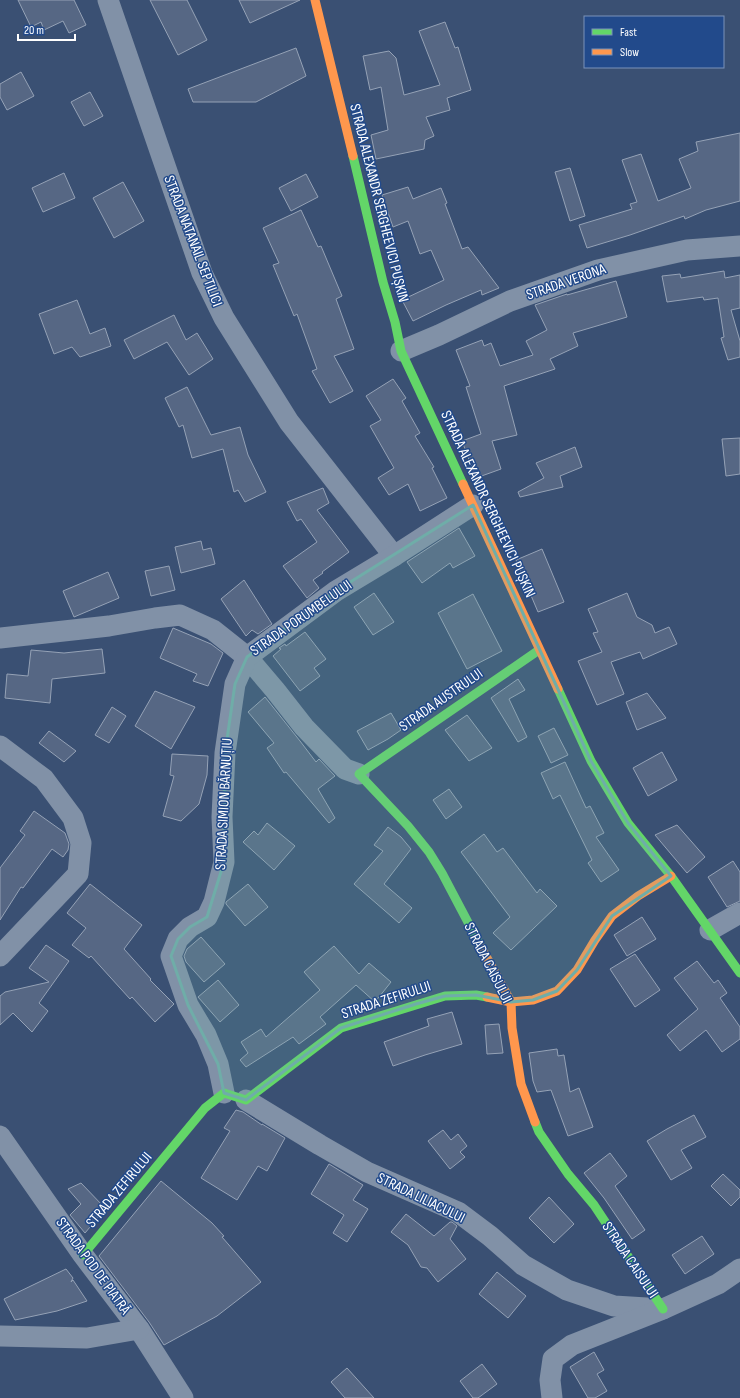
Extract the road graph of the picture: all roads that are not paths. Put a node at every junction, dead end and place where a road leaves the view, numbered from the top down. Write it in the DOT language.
graph roads {
  1 [pos="108,0"];
  2 [pos="315,0"];
  3 [pos="740,246"];
  4 [pos="401,351"];
  5 [pos="474,505"];
  6 [pos="394,556"];
  7 [pos="0,638"];
  8 [pos="539,650"];
  9 [pos="247,657"];
  10 [pos="0,746"];
  11 [pos="359,774"];
  12 [pos="671,876"];
  13 [pos="740,913"];
  14 [pos="710,930"];
  15 [pos="0,956"];
  16 [pos="740,973"];
  17 [pos="511,1002"];
  18 [pos="224,1093"];
  19 [pos="246,1100"];
  20 [pos="0,1136"];
  21 [pos="83,1255"];
  22 [pos="740,1269"];
  23 [pos="663,1309"];
  24 [pos="139,1329"];
  25 [pos="0,1336"];
  26 [pos="183,1398"];
  27 [pos="552,1398"];
  1 -- 6 [label="street, STRADA NATANAIL SEPTILICI"];
  2 -- 4 [label="street, STRADA ALEXANDR SERGHEEVICI PUȘKIN"];
  3 -- 4 [label="street, STRADA VERONA"];
  4 -- 5 [label="street, STRADA ALEXANDR SERGHEEVICI PUȘKIN"];
  5 -- 6 [label="street, STRADA PORUMBELULUI"];
  5 -- 8 [label="street, STRADA ALEXANDR SERGHEEVICI PUȘKIN"];
  6 -- 9 [label="street, STRADA PORUMBELULUI"];
  7 -- 9 [label="street, STRADA PORUMBELULUI"];
  8 -- 11 [label="street, STRADA AUSTRULUI"];
  8 -- 12 [label="street, STRADA ALEXANDR SERGHEEVICI PUȘKIN"];
  9 -- 11 [label="street, STRADA CAISULUI"];
  9 -- 18 [label="street, STRADA SIMION BĂRNUȚIU"];
  10 -- 15 [label="street"];
  11 -- 17 [label="street, STRADA CAISULUI"];
  12 -- 14 [label="street, STRADA ALEXANDR SERGHEEVICI PUȘKIN"];
  12 -- 17 [label="street, STRADA ZEFIRULUI"];
  13 -- 14 [label="street"];
  14 -- 16 [label="street, STRADA ALEXANDR SERGHEEVICI PUȘKIN"];
  17 -- 19 [label="street, STRADA ZEFIRULUI"];
  17 -- 23 [label="street, STRADA CAISULUI"];
  18 -- 19 [label="street"];
  18 -- 21 [label="street, STRADA ZEFIRULUI"];
  19 -- 23 [label="street, STRADA LILIACULUI"];
  20 -- 21 [label="street, STRADA POD DE PIATRĂ"];
  21 -- 24 [label="street, STRADA POD DE PIATRĂ"];
  22 -- 23 [label="street, STRADA LILIACULUI"];
  23 -- 27 [label="street, STRADA LILIACULUI"];
  24 -- 25 [label="street"];
  24 -- 26 [label="street, STRADA POD DE PIATRĂ"];
}
